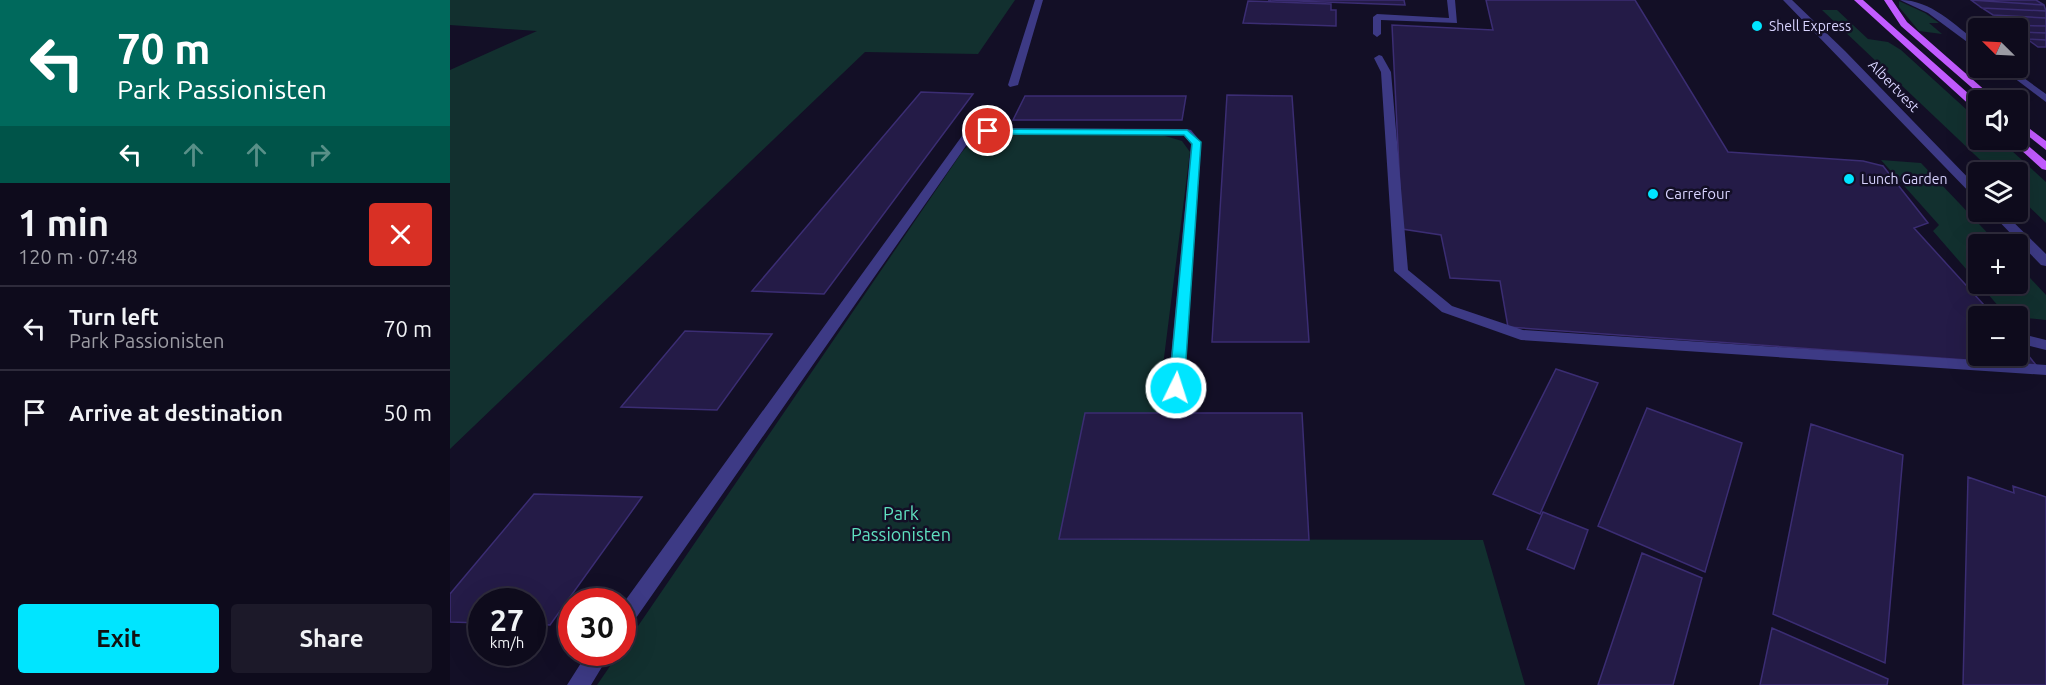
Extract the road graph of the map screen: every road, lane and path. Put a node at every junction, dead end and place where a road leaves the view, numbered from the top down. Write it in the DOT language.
graph roads {
  1 [pos="1039,0"];
  2 [pos="1451,0"];
  3 [pos="1787,0"];
  4 [pos="1858,0"];
  5 [pos="1888,0"];
  6 [pos="1904,0"];
  7 [pos="1377,34"];
  8 [pos="1968,39"];
  9 [pos="1379,58"];
  10 [pos="2018,78"];
  11 [pos="1013,85"];
  12 [pos="1980,90"];
  13 [pos="1968,98"];
  14 [pos="2046,99"];
  15 [pos="2028,132"];
  16 [pos="2046,147"];
  17 [pos="2026,150"];
  18 [pos="2046,167"];
  19 [pos="1968,184"];
  20 [pos="2006,222"];
  21 [pos="2046,262"];
  22 [pos="2028,340"];
  23 [pos="2046,345"];
  24 [pos="2046,370"];
  25 [pos="1176,388"];
  26 [pos="636,602"];
  27 [pos="591,666"];
  28 [pos="578,685"];
  1 -- 11 [label="street"];
  2 -- 7 [label="street"];
  3 -- 19 [label="street, Albertvest"];
  4 -- 13 [label="main road"];
  5 -- 12 [label="main road"];
  6 -- 8 [label="street"];
  9 -- 24 [label="street"];
  10 -- 14 [label="street"];
  15 -- 16 [label="main road"];
  17 -- 18 [label="main road"];
  20 -- 21 [label="street"];
  22 -- 23 [label="street"];
  25 -- 26 [label="street"];
  27 -- 28 [label="street"];
}
